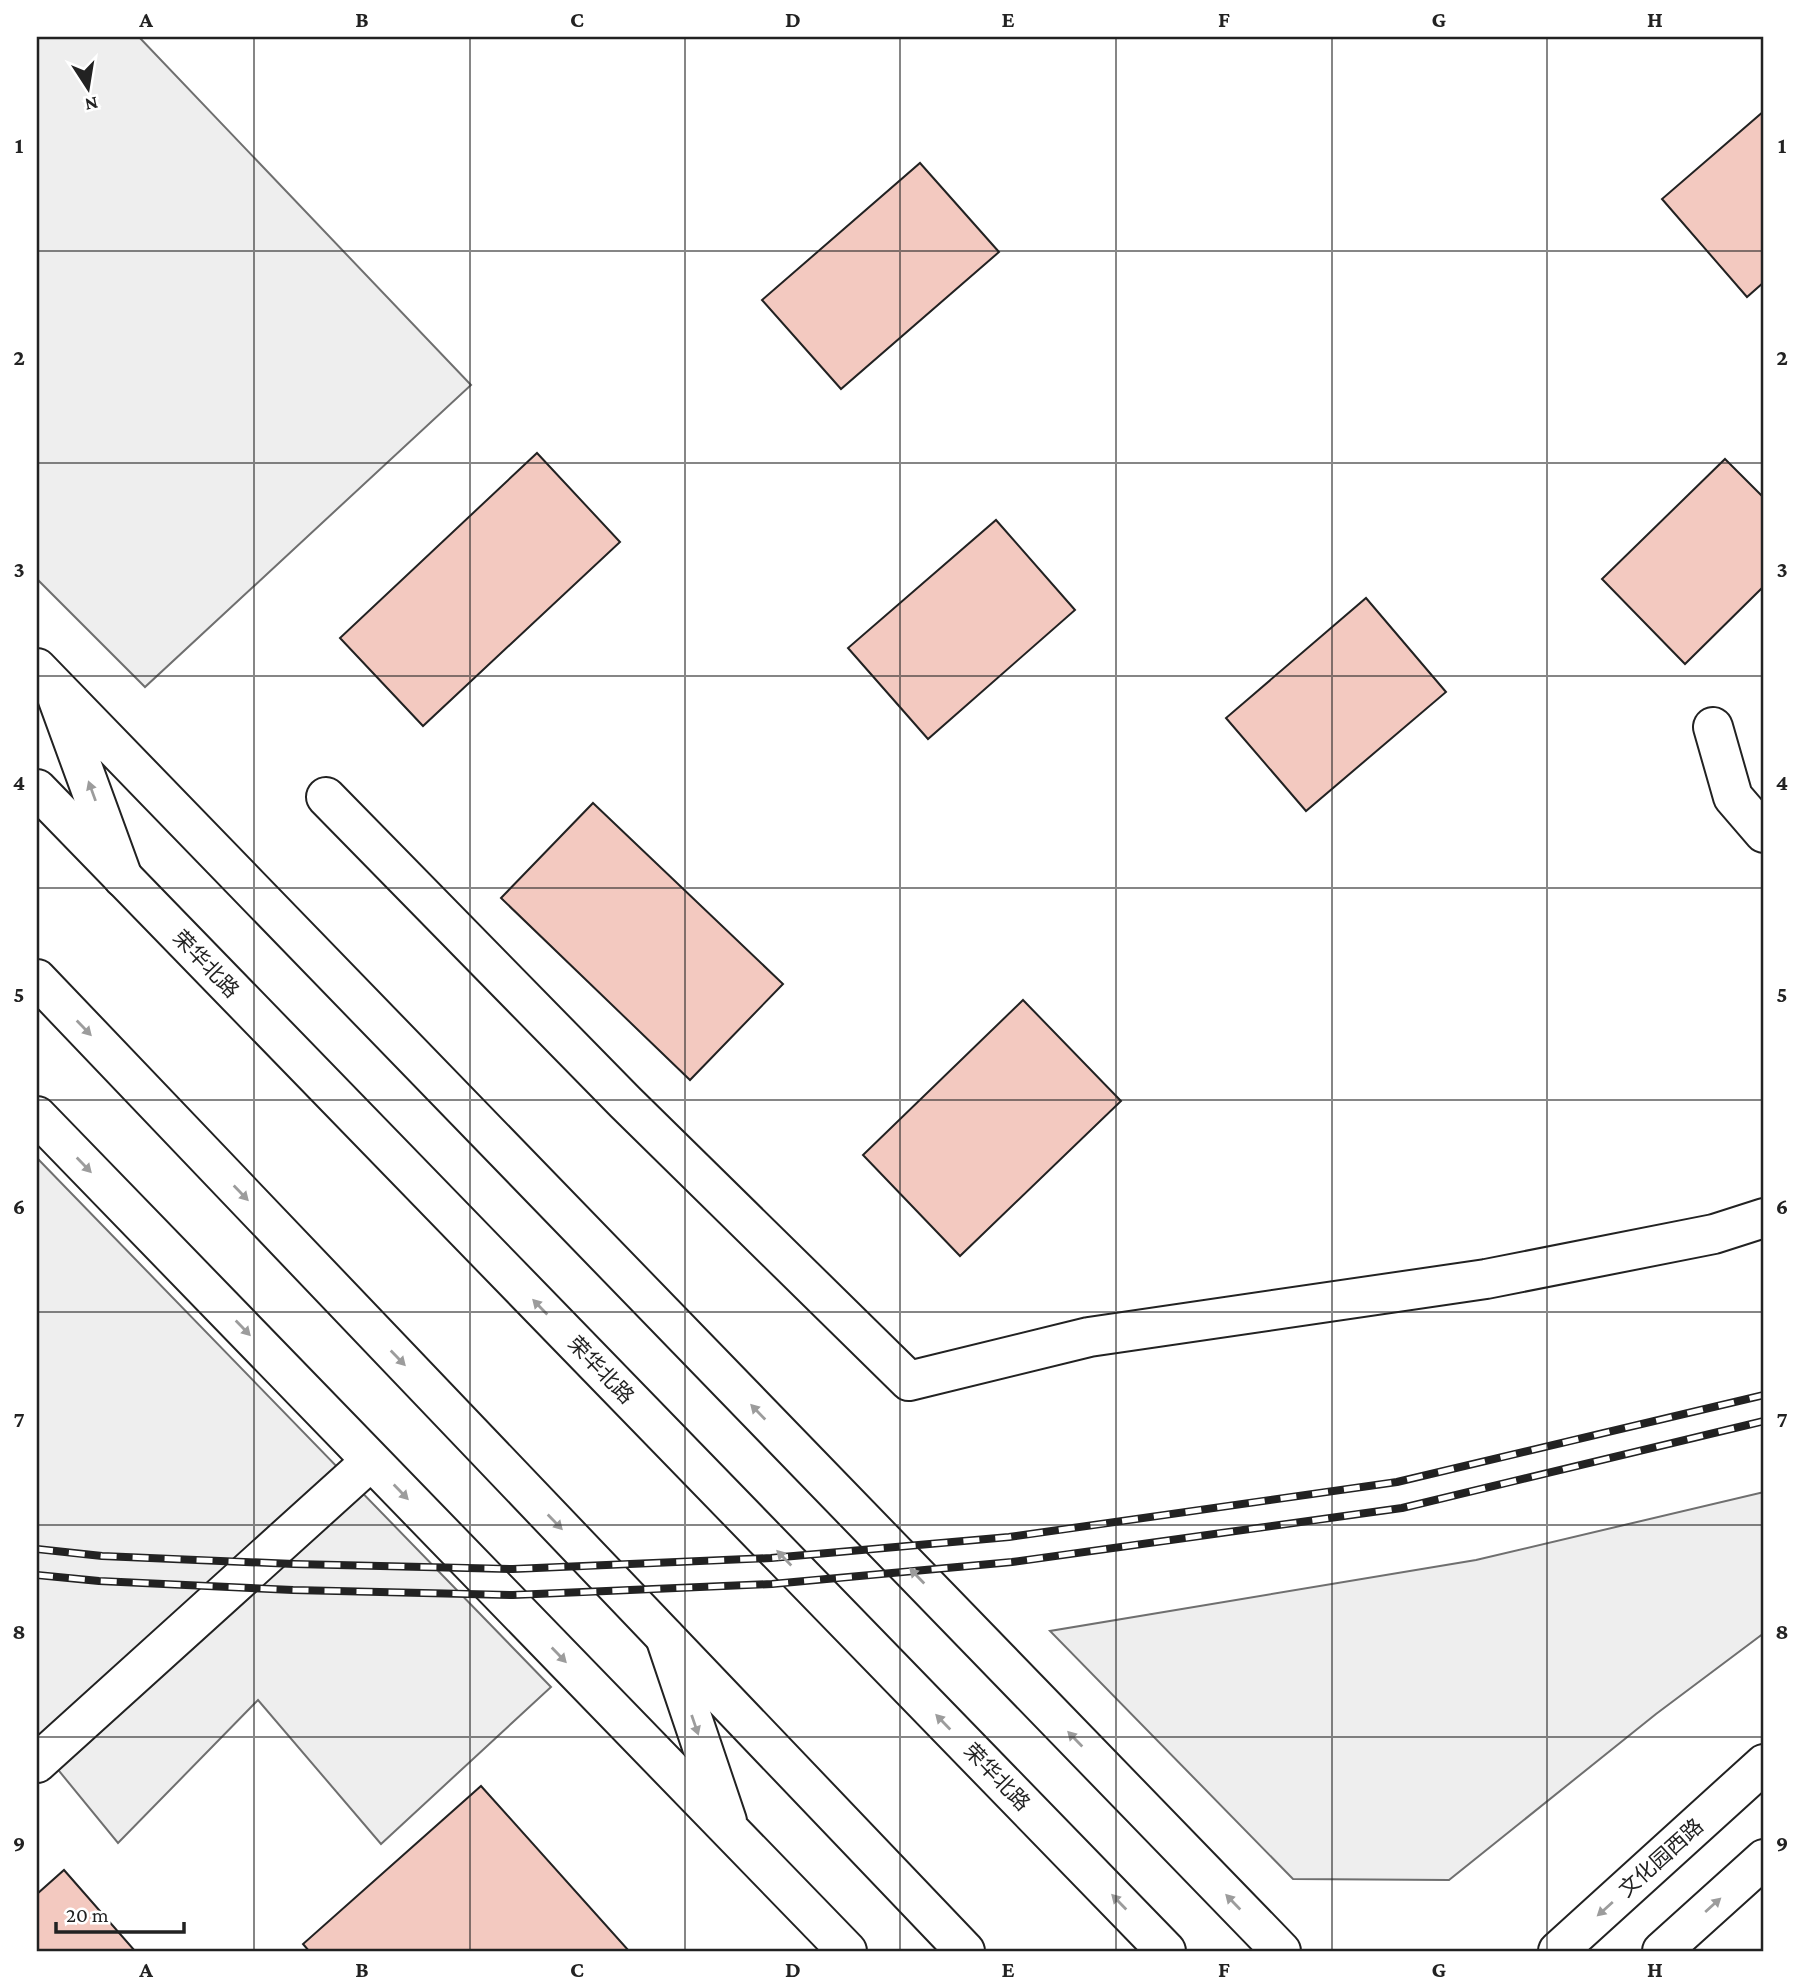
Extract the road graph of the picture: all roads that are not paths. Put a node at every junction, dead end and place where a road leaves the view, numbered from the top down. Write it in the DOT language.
graph roads {
  1 [pos="45,677"];
  2 [pos="1713,727"];
  3 [pos="37,789"];
  4 [pos="326,797"];
  5 [pos="1764,833"];
  6 [pos="123,878"];
  7 [pos="43,990"];
  8 [pos="37,1116"];
  9 [pos="1764,1218"];
  10 [pos="371,1461"];
  11 [pos="665,1637"];
  12 [pos="37,1763"];
  13 [pos="1764,1764"];
  14 [pos="731,1832"];
  15 [pos="1764,1859"];
  16 [pos="847,1951"];
  17 [pos="965,1951"];
  18 [pos="1166,1951"];
  19 [pos="1281,1951"];
  20 [pos="1558,1951"];
  21 [pos="1662,1951"];
  6 -- 1 [label="street, one-way"];
  19 -- 1 [label="street, one-way"];
  2 -- 5 [label="street"];
  3 -- 6 [label="street, 荣华北路"];
  4 -- 9 [label="street"];
  18 -- 6 [label="street, 荣华北路, one-way"];
  7 -- 11 [label="street, one-way"];
  8 -- 10 [label="street, one-way"];
  10 -- 12 [label="street"];
  10 -- 14 [label="street, one-way"];
  11 -- 14 [label="street, one-way"];
  11 -- 17 [label="street"];
  13 -- 20 [label="street, 文化园西路, one-way"];
  14 -- 16 [label="street"];
  21 -- 15 [label="street, one-way"];
}
